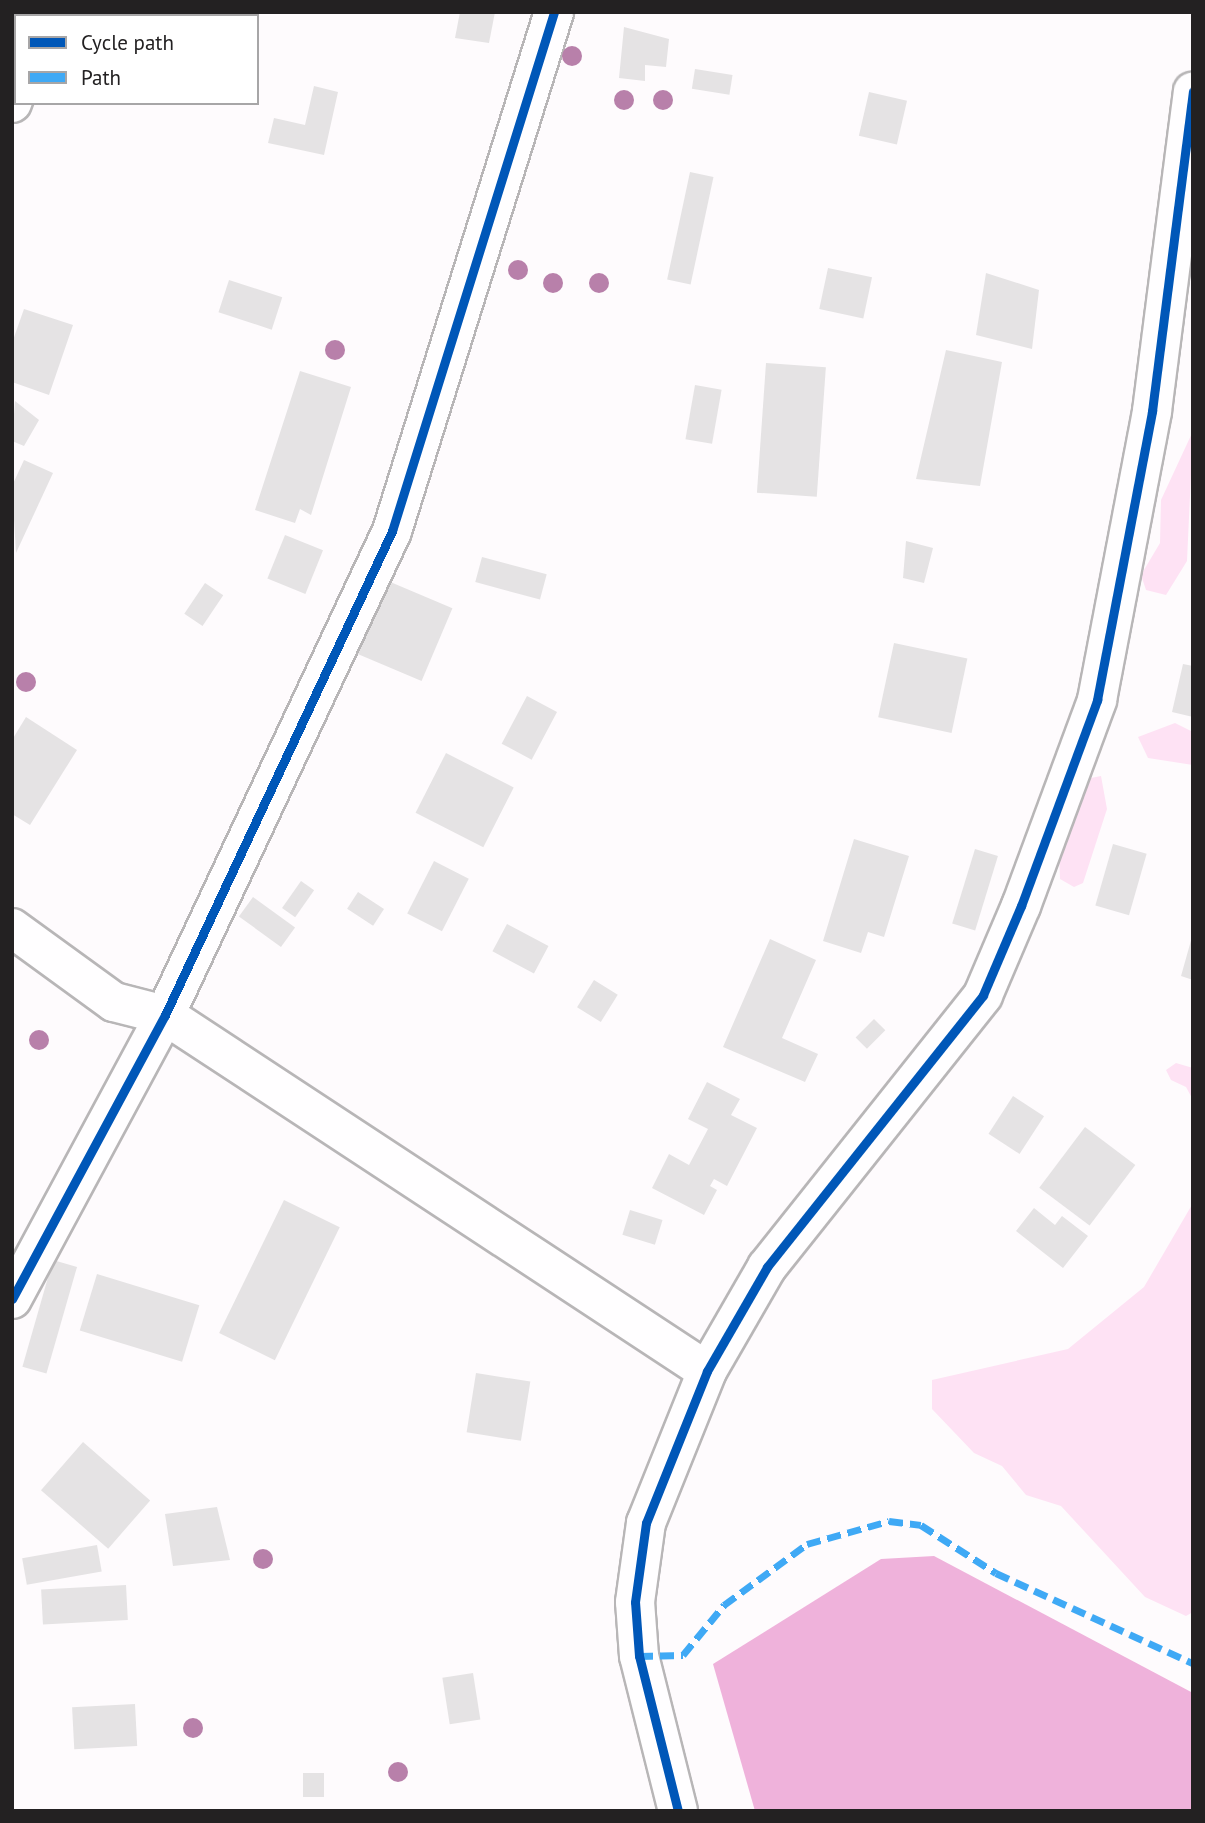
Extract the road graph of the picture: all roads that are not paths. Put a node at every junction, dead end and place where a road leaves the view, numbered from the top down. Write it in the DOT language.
graph roads {
  1 [pos="554,12"];
  2 [pos="1193,92"];
  3 [pos="12,928"];
  4 [pos="165,1015"];
  5 [pos="12,1299"];
  6 [pos="707,1371"];
  7 [pos="678,1811"];
  1 -- 4 [label="street"];
  2 -- 6 [label="street"];
  3 -- 4 [label="street"];
  4 -- 5 [label="street"];
  4 -- 6 [label="street"];
  6 -- 7 [label="street"];
}
